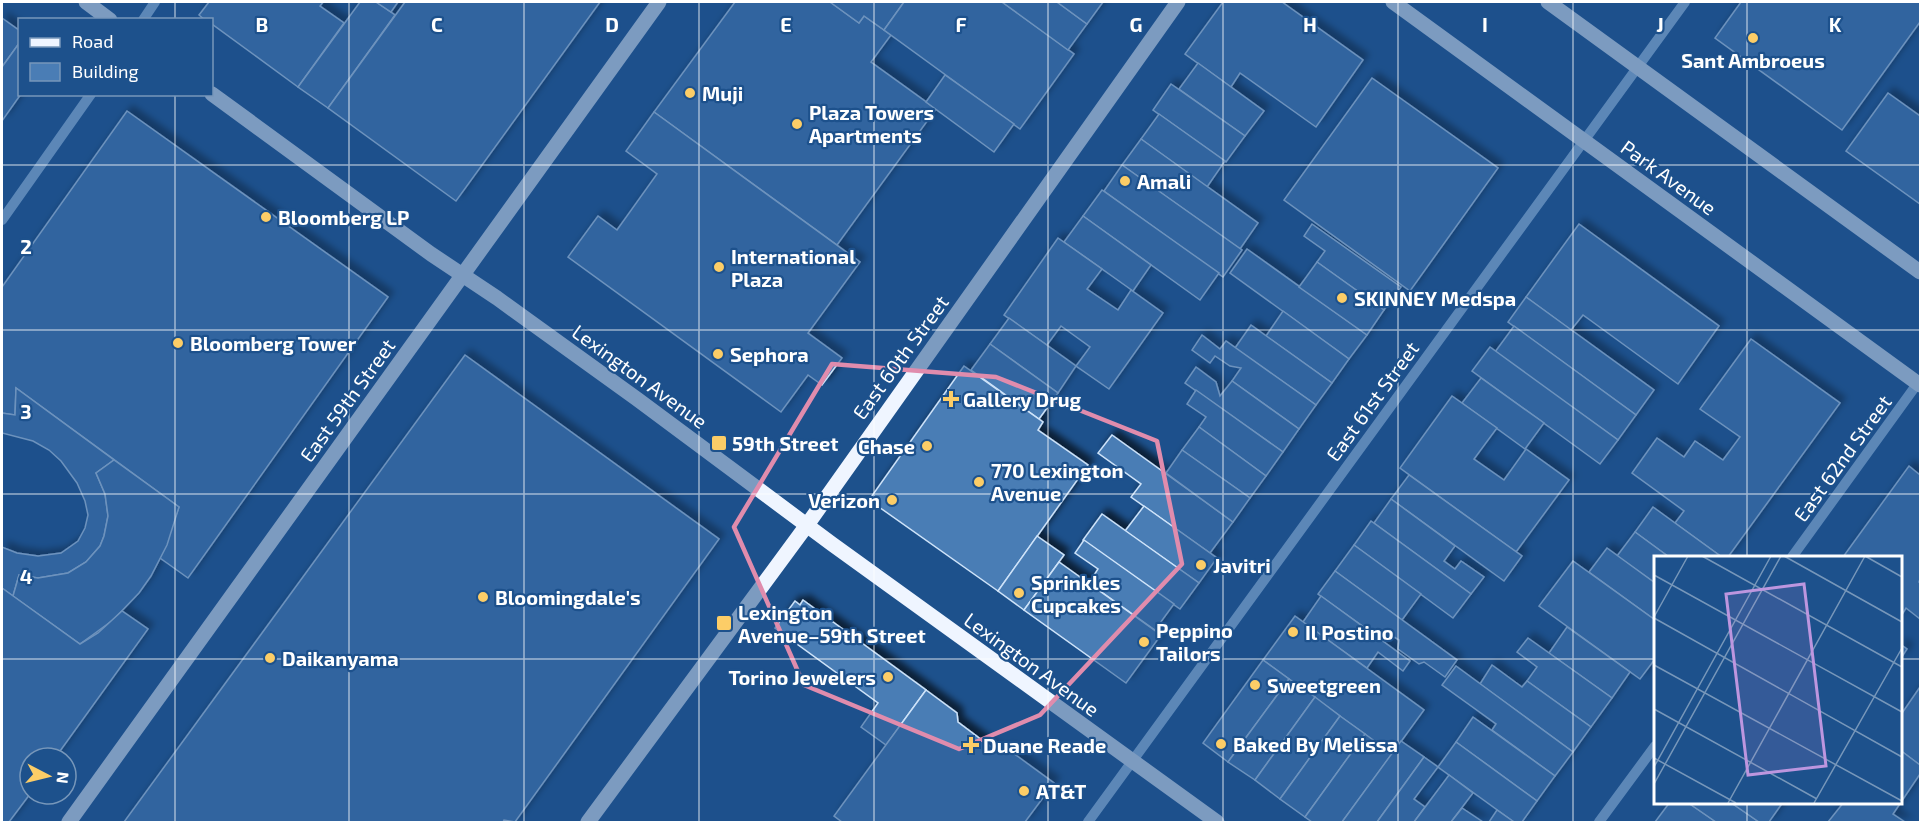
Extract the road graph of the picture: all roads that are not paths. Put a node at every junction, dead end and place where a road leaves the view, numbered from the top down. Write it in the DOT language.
graph roads {
  1 [pos="86,2"];
  2 [pos="155,2"];
  3 [pos="659,2"];
  4 [pos="1178,2"];
  5 [pos="1393,2"];
  6 [pos="1548,2"];
  7 [pos="1685,2"];
  8 [pos="107,18"];
  9 [pos="144,18"];
  10 [pos="1637,67"];
  11 [pos="213,95"];
  12 [pos="90,96"];
  13 [pos="1584,141"];
  14 [pos="2,218"];
  15 [pos="1920,272"];
  16 [pos="463,276"];
  17 [pos="1920,383"];
  18 [pos="807,525"];
  19 [pos="1793,556"];
  20 [pos="1654,747"];
  21 [pos="1132,762"];
  22 [pos="69,822"];
  23 [pos="588,822"];
  24 [pos="1088,822"];
  25 [pos="1217,822"];
  26 [pos="1599,822"];
  1 -- 8 [label="main road"];
  2 -- 9 [label="street"];
  3 -- 16 [label="main road, East 59th Street"];
  4 -- 18 [label="main road, East 60th Street"];
  5 -- 13 [label="main road, Park Avenue"];
  6 -- 10 [label="main road"];
  7 -- 10 [label="street, East 61st Street"];
  10 -- 13 [label="street, East 61st Street"];
  10 -- 15 [label="main road"];
  11 -- 16 [label="main road, Lexington Avenue"];
  12 -- 14 [label="street"];
  13 -- 17 [label="main road, Park Avenue"];
  13 -- 21 [label="street, East 61st Street"];
  16 -- 18 [label="main road, Lexington Avenue"];
  16 -- 22 [label="main road, East 59th Street"];
  17 -- 19 [label="street, East 62nd Street"];
  18 -- 21 [label="main road, Lexington Avenue"];
  18 -- 23 [label="main road, East 60th Street"];
  20 -- 26 [label="street"];
  21 -- 24 [label="street, East 61st Street"];
  21 -- 25 [label="main road, Lexington Avenue"];
}
